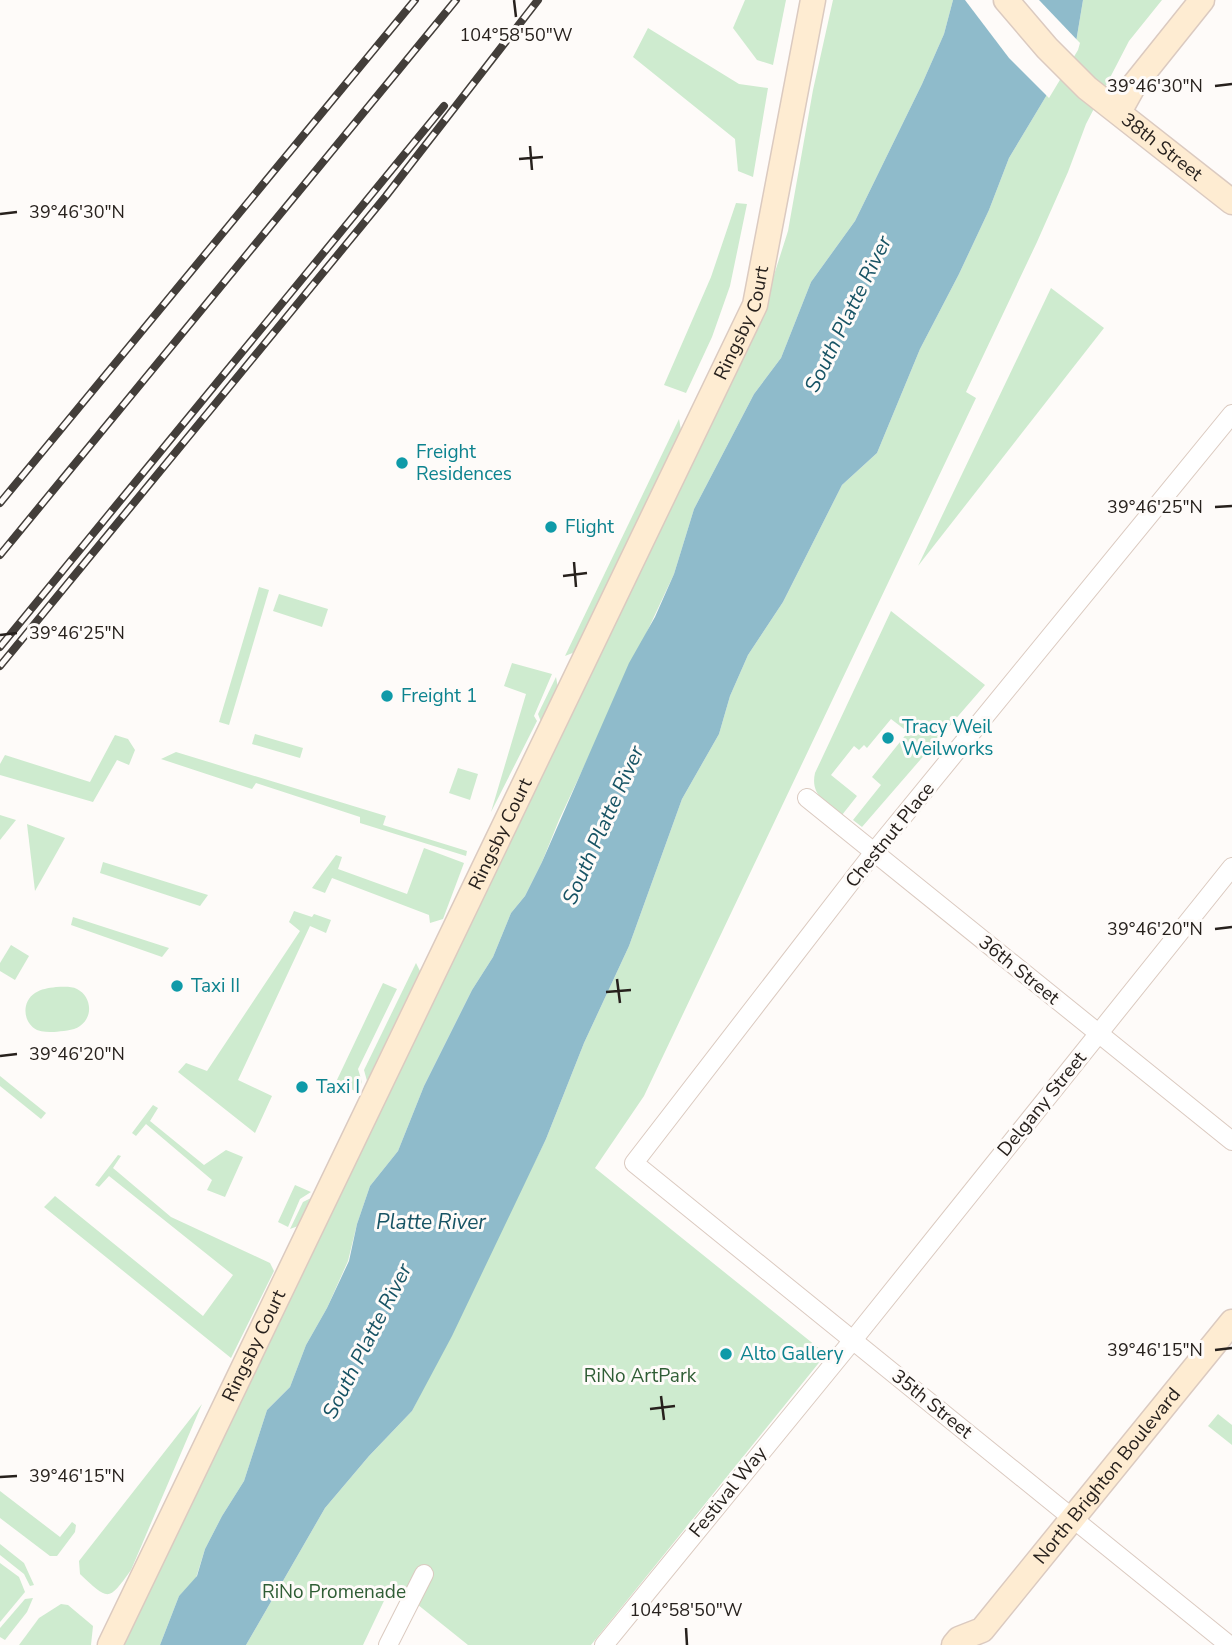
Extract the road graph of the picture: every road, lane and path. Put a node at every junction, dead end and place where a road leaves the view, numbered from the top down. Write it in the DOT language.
graph roads {
  1 [pos="813,0"];
  2 [pos="1006,0"];
  3 [pos="1202,0"];
  4 [pos="1119,112"];
  5 [pos="1232,202"];
  6 [pos="1232,414"];
  7 [pos="807,798"];
  8 [pos="874,852"];
  9 [pos="1232,867"];
  10 [pos="1098,1034"];
  11 [pos="1232,1141"];
  12 [pos="634,1163"];
  13 [pos="1232,1322"];
  14 [pos="853,1340"];
  15 [pos="1073,1518"];
  16 [pos="424,1574"];
  17 [pos="981,1637"];
  18 [pos="110,1645"];
  19 [pos="388,1645"];
  20 [pos="604,1645"];
  21 [pos="954,1645"];
  22 [pos="1230,1645"];
  1 -- 18 [label="street, Ringsby Court"];
  2 -- 4 [label="street, 38th Street"];
  3 -- 4 [label="street"];
  4 -- 5 [label="street, 38th Street"];
  6 -- 8 [label="street, Chestnut Place"];
  7 -- 8 [label="street, 36th Street"];
  8 -- 10 [label="street, 36th Street"];
  8 -- 12 [label="street, Chestnut Place"];
  9 -- 10 [label="street, Delgany Street"];
  10 -- 11 [label="street, 36th Street"];
  10 -- 14 [label="street, Delgany Street"];
  12 -- 14 [label="street, 35th Street"];
  13 -- 15 [label="street, North Brighton Boulevard"];
  14 -- 15 [label="street, 35th Street"];
  14 -- 20 [label="street, Festival Way"];
  15 -- 17 [label="street, North Brighton Boulevard"];
  15 -- 22 [label="street, 35th Street"];
  16 -- 19 [label="street"];
  17 -- 21 [label="street, North Brighton Boulevard"];
}
